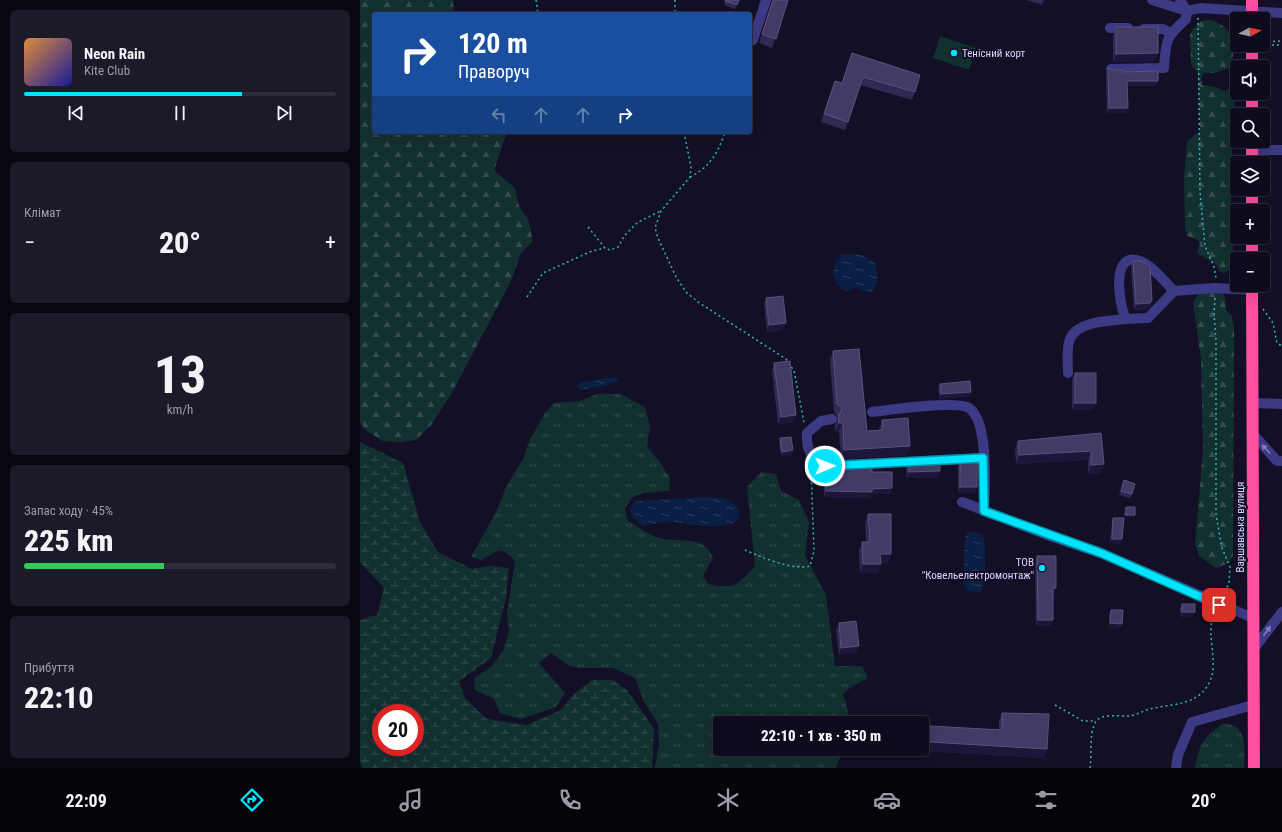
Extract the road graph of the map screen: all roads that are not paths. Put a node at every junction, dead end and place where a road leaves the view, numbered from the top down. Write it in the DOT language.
graph roads {
  1 [pos="766,0"];
  2 [pos="1152,0"];
  3 [pos="1180,0"];
  4 [pos="1252,0"];
  5 [pos="1187,11"];
  6 [pos="1252,12"];
  7 [pos="1230,13"];
  8 [pos="1282,13"];
  9 [pos="1270,14"];
  10 [pos="1110,28"];
  11 [pos="1170,33"];
  12 [pos="753,40"];
  13 [pos="1111,69"];
  14 [pos="1270,148"];
  15 [pos="1282,150"];
  16 [pos="1230,288"];
  17 [pos="1174,291"];
  18 [pos="1252,292"];
  19 [pos="1126,318"];
  20 [pos="1068,373"];
  21 [pos="1252,404"];
  22 [pos="1282,404"];
  23 [pos="872,412"];
  24 [pos="832,419"];
  25 [pos="1253,434"];
  26 [pos="983,458"];
  27 [pos="1282,461"];
  28 [pos="962,502"];
  29 [pos="984,511"];
  30 [pos="1282,612"];
  31 [pos="1253,618"];
  32 [pos="1253,650"];
  33 [pos="1253,705"];
  34 [pos="1176,768"];
  35 [pos="1254,768"];
  1 -- 12 [label="street"];
  2 -- 5 [label="street"];
  3 -- 5 [label="street"];
  4 -- 6 [label="highway"];
  5 -- 7 [label="street"];
  5 -- 11 [label="street"];
  8 -- 9 [label="street"];
  10 -- 11 [label="street"];
  11 -- 13 [label="street"];
  14 -- 15 [label="street"];
  16 -- 17 [label="street"];
  17 -- 19 [label="street"];
  17 -- 19 [label="street"];
  18 -- 21 [label="highway, Варшавська вулиця"];
  19 -- 20 [label="street"];
  21 -- 22 [label="street"];
  21 -- 25 [label="highway, Варшавська вулиця"];
  23 -- 26 [label="street"];
  24 -- 26 [label="street"];
  27 -- 25 [label="street, one-way"];
  25 -- 31 [label="highway, Варшавська вулиця"];
  26 -- 29 [label="street"];
  28 -- 29 [label="street"];
  29 -- 31 [label="street"];
  32 -- 30 [label="street, one-way"];
  31 -- 32 [label="highway, Варшавська вулиця"];
  32 -- 33 [label="highway, Варшавська вулиця"];
  33 -- 34 [label="street"];
  33 -- 35 [label="highway, Варшавська вулиця"];
}
